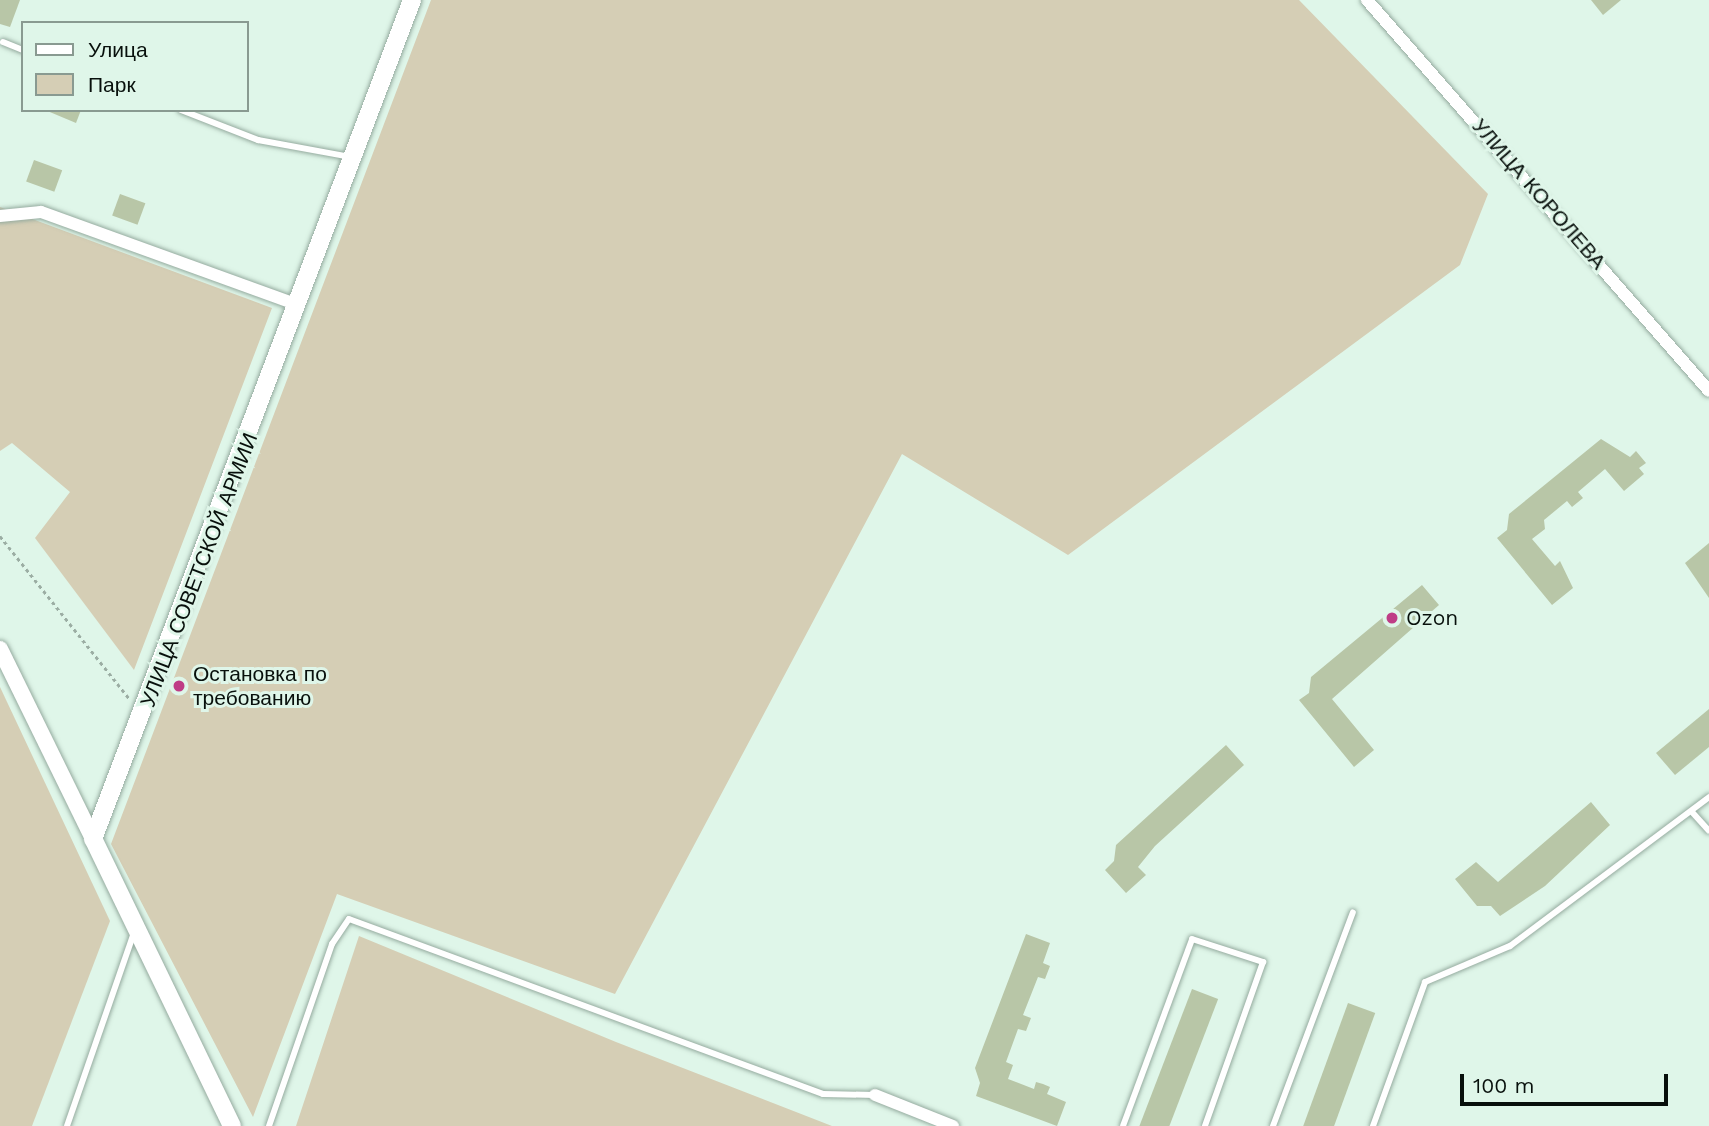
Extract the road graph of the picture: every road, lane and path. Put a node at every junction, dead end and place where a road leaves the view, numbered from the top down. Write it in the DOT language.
graph roads {
  1 [pos="412,0"];
  2 [pos="1367,0"];
  3 [pos="3,42"];
  4 [pos="21,49"];
  5 [pos="186,112"];
  6 [pos="353,157"];
  7 [pos="0,216"];
  8 [pos="298,305"];
  9 [pos="1709,391"];
  10 [pos="0,536"];
  11 [pos="0,649"];
  12 [pos="144,717"];
  13 [pos="1709,797"];
  14 [pos="1692,812"];
  15 [pos="1709,831"];
  16 [pos="93,839"];
  17 [pos="1353,912"];
  18 [pos="136,924"];
  19 [pos="875,1095"];
  20 [pos="67,1126"];
  21 [pos="232,1126"];
  22 [pos="269,1126"];
  23 [pos="953,1126"];
  24 [pos="1123,1126"];
  25 [pos="1205,1126"];
  26 [pos="1273,1126"];
  27 [pos="1373,1126"];
  1 -- 6 [label="main road, УЛИЦА СОВЕТСКОЙ АРМИИ"];
  2 -- 9 [label="street, УЛИЦА КОРОЛЕВА"];
  3 -- 4 [label="lane"];
  5 -- 6 [label="lane"];
  6 -- 8 [label="main road, УЛИЦА СОВЕТСКОЙ АРМИИ"];
  7 -- 8 [label="street"];
  8 -- 12 [label="main road, УЛИЦА СОВЕТСКОЙ АРМИИ"];
  10 -- 12 [label="path"];
  11 -- 16 [label="street"];
  12 -- 16 [label="main road, УЛИЦА СОВЕТСКОЙ АРМИИ"];
  13 -- 14 [label="lane"];
  14 -- 15 [label="lane"];
  14 -- 27 [label="lane"];
  16 -- 18 [label="main road"];
  17 -- 26 [label="lane"];
  18 -- 20 [label="lane"];
  18 -- 21 [label="main road"];
  19 -- 22 [label="lane"];
  19 -- 23 [label="street"];
  24 -- 25 [label="lane"];
}
